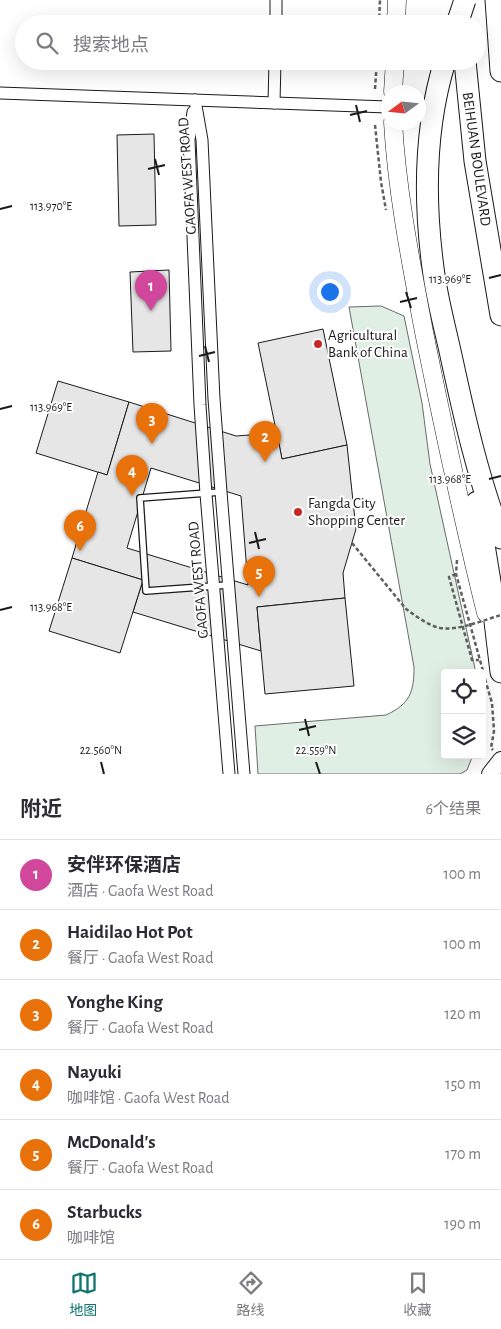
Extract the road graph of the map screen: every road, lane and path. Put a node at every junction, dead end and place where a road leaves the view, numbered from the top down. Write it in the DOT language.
graph roads {
  1 [pos="276,0"];
  2 [pos="380,0"];
  3 [pos="397,0"];
  4 [pos="461,0"];
  5 [pos="465,0"];
  6 [pos="496,0"];
  7 [pos="276,15"];
  8 [pos="379,15"];
  9 [pos="396,15"];
  10 [pos="460,15"];
  11 [pos="462,15"];
  12 [pos="275,70"];
  13 [pos="376,70"];
  14 [pos="394,70"];
  15 [pos="442,70"];
  16 [pos="466,70"];
  17 [pos="501,71"];
  18 [pos="393,85"];
  19 [pos="375,89"];
  20 [pos="0,93"];
  21 [pos="195,100"];
  22 [pos="274,103"];
  23 [pos="381,107"];
  24 [pos="393,130"];
  25 [pos="501,316"];
  26 [pos="465,420"];
  27 [pos="221,492"];
  28 [pos="206,494"];
  29 [pos="501,538"];
  30 [pos="352,544"];
  31 [pos="456,553"];
  32 [pos="456,574"];
  33 [pos="228,585"];
  34 [pos="214,586"];
  35 [pos="501,615"];
  36 [pos="463,626"];
  37 [pos="480,660"];
  38 [pos="501,672"];
  39 [pos="498,755"];
  40 [pos="229,774"];
  41 [pos="244,774"];
  42 [pos="490,774"];
  1 -- 7 [label="street"];
  2 -- 8 [label="path"];
  3 -- 9 [label="main road"];
  4 -- 11 [label="highway"];
  5 -- 10 [label="highway, bridge"];
  6 -- 17 [label="highway"];
  12 -- 22 [label="street"];
  13 -- 19 [label="path"];
  14 -- 18 [label="main road"];
  15 -- 26 [label="highway"];
  16 -- 25 [label="highway, BEIHUAN BOULEVARD"];
  20 -- 21 [label="street"];
  21 -- 22 [label="street"];
  21 -- 27 [label="street, GAOFA WEST ROAD"];
  21 -- 28 [label="street, GAOFA WEST ROAD"];
  22 -- 23 [label="street"];
  24 -- 38 [label="main road"];
  26 -- 29 [label="highway"];
  26 -- 38 [label="highway"];
  27 -- 28 [label="lane"];
  27 -- 33 [label="street, GAOFA WEST ROAD"];
  28 -- 34 [label="street, GAOFA WEST ROAD"];
  28 -- 34 [label="lane"];
  30 -- 36 [label="path, bridge"];
  31 -- 32 [label="path"];
  32 -- 36 [label="path"];
  32 -- 37 [label="path"];
  33 -- 34 [label="lane"];
  33 -- 41 [label="street, GAOFA WEST ROAD"];
  34 -- 40 [label="street, GAOFA WEST ROAD"];
  35 -- 36 [label="path, bridge"];
  36 -- 37 [label="path"];
  37 -- 39 [label="path"];
  39 -- 42 [label="main road"];
}
